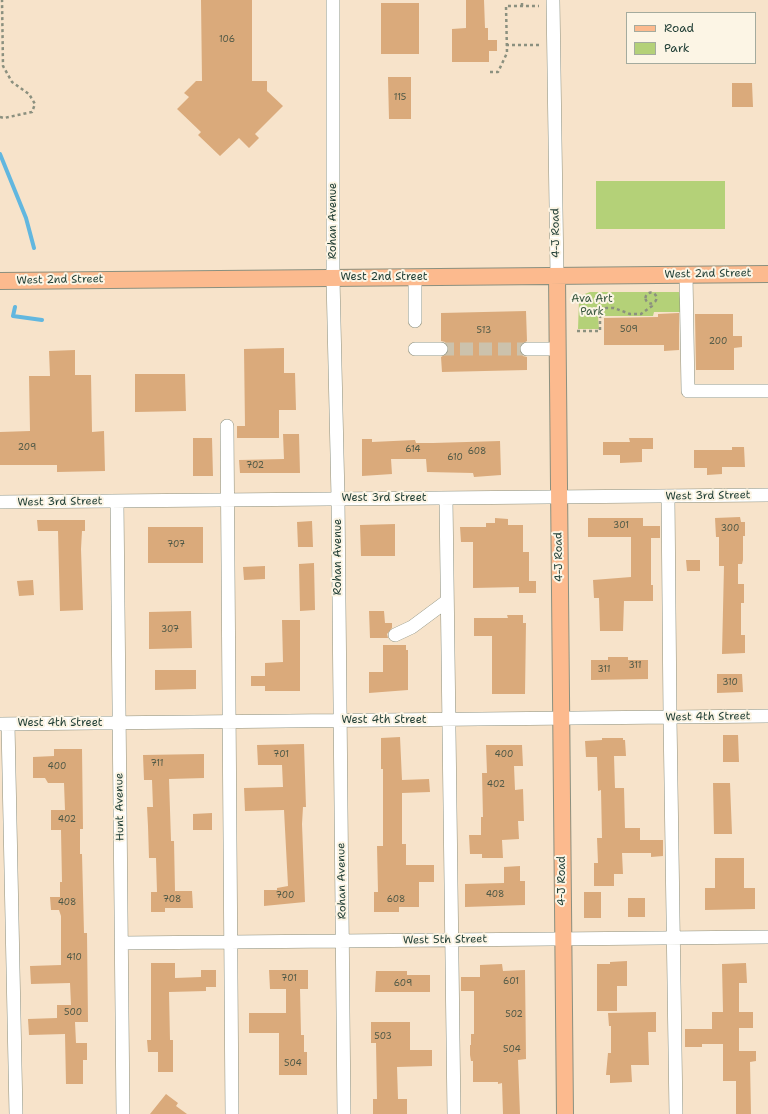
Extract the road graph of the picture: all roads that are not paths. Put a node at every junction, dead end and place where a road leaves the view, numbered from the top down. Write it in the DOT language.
graph roads {
  1 [pos="333,0"];
  2 [pos="553,0"];
  3 [pos="686,274"];
  4 [pos="768,274"];
  5 [pos="557,276"];
  6 [pos="415,277"];
  7 [pos="333,278"];
  8 [pos="0,281"];
  9 [pos="415,321"];
  10 [pos="527,348"];
  11 [pos="558,348"];
  12 [pos="415,349"];
  13 [pos="441,349"];
  14 [pos="768,391"];
  15 [pos="227,426"];
  16 [pos="768,495"];
  17 [pos="558,496"];
  18 [pos="668,496"];
  19 [pos="338,498"];
  20 [pos="446,498"];
  21 [pos="228,500"];
  22 [pos="117,501"];
  23 [pos="0,502"];
  24 [pos="447,602"];
  25 [pos="395,635"];
  26 [pos="768,716"];
  27 [pos="670,717"];
  28 [pos="561,718"];
  29 [pos="339,720"];
  30 [pos="448,720"];
  31 [pos="230,722"];
  32 [pos="119,723"];
  33 [pos="4,724"];
  34 [pos="768,937"];
  35 [pos="673,938"];
  36 [pos="563,939"];
  37 [pos="451,940"];
  38 [pos="343,941"];
  39 [pos="230,942"];
  40 [pos="122,943"];
  41 [pos="16,1114"];
  42 [pos="123,1114"];
  43 [pos="232,1114"];
  44 [pos="344,1114"];
  45 [pos="454,1114"];
  46 [pos="565,1114"];
  47 [pos="676,1114"];
  1 -- 7 [label="street, Rohan Avenue"];
  2 -- 5 [label="street, 4-J Road"];
  3 -- 4 [label="main road, West 2nd Street"];
  3 -- 5 [label="main road, West 2nd Street"];
  3 -- 14 [label="street"];
  5 -- 6 [label="main road, West 2nd Street"];
  5 -- 11 [label="main road, 4-J Road"];
  6 -- 7 [label="main road, West 2nd Street"];
  6 -- 9 [label="street"];
  7 -- 8 [label="main road, West 2nd Street"];
  7 -- 19 [label="street, Rohan Avenue"];
  10 -- 11 [label="street"];
  11 -- 17 [label="main road, 4-J Road"];
  12 -- 13 [label="street"];
  15 -- 21 [label="street"];
  16 -- 18 [label="street, West 3rd Street"];
  17 -- 18 [label="street, West 3rd Street"];
  17 -- 20 [label="street, West 3rd Street"];
  17 -- 28 [label="main road, 4-J Road"];
  18 -- 27 [label="street"];
  19 -- 20 [label="street, West 3rd Street"];
  19 -- 21 [label="street, West 3rd Street"];
  19 -- 29 [label="street, Rohan Avenue"];
  20 -- 24 [label="street"];
  21 -- 22 [label="street, West 3rd Street"];
  21 -- 31 [label="street"];
  22 -- 23 [label="street, West 3rd Street"];
  22 -- 32 [label="street, Hunt Avenue"];
  24 -- 25 [label="street"];
  24 -- 30 [label="street"];
  26 -- 27 [label="street, West 4th Street"];
  27 -- 28 [label="street, West 4th Street"];
  27 -- 35 [label="street"];
  28 -- 30 [label="street, West 4th Street"];
  28 -- 36 [label="main road, 4-J Road"];
  29 -- 30 [label="street, West 4th Street"];
  29 -- 31 [label="street, West 4th Street"];
  29 -- 38 [label="street, Rohan Avenue"];
  30 -- 37 [label="street"];
  31 -- 32 [label="street, West 4th Street"];
  31 -- 39 [label="street"];
  32 -- 33 [label="street, West 4th Street"];
  32 -- 40 [label="street, Hunt Avenue"];
  33 -- 41 [label="street"];
  34 -- 35 [label="street, West 5th Street"];
  35 -- 36 [label="street, West 5th Street"];
  35 -- 47 [label="street"];
  36 -- 37 [label="street, West 5th Street"];
  36 -- 46 [label="main road, 4-J Road"];
  37 -- 38 [label="street, West 5th Street"];
  37 -- 45 [label="street"];
  38 -- 39 [label="street, West 5th Street"];
  38 -- 44 [label="street, Rohan Avenue"];
  39 -- 40 [label="street, West 5th Street"];
  39 -- 43 [label="street"];
  40 -- 42 [label="street, Hunt Avenue"];
}
